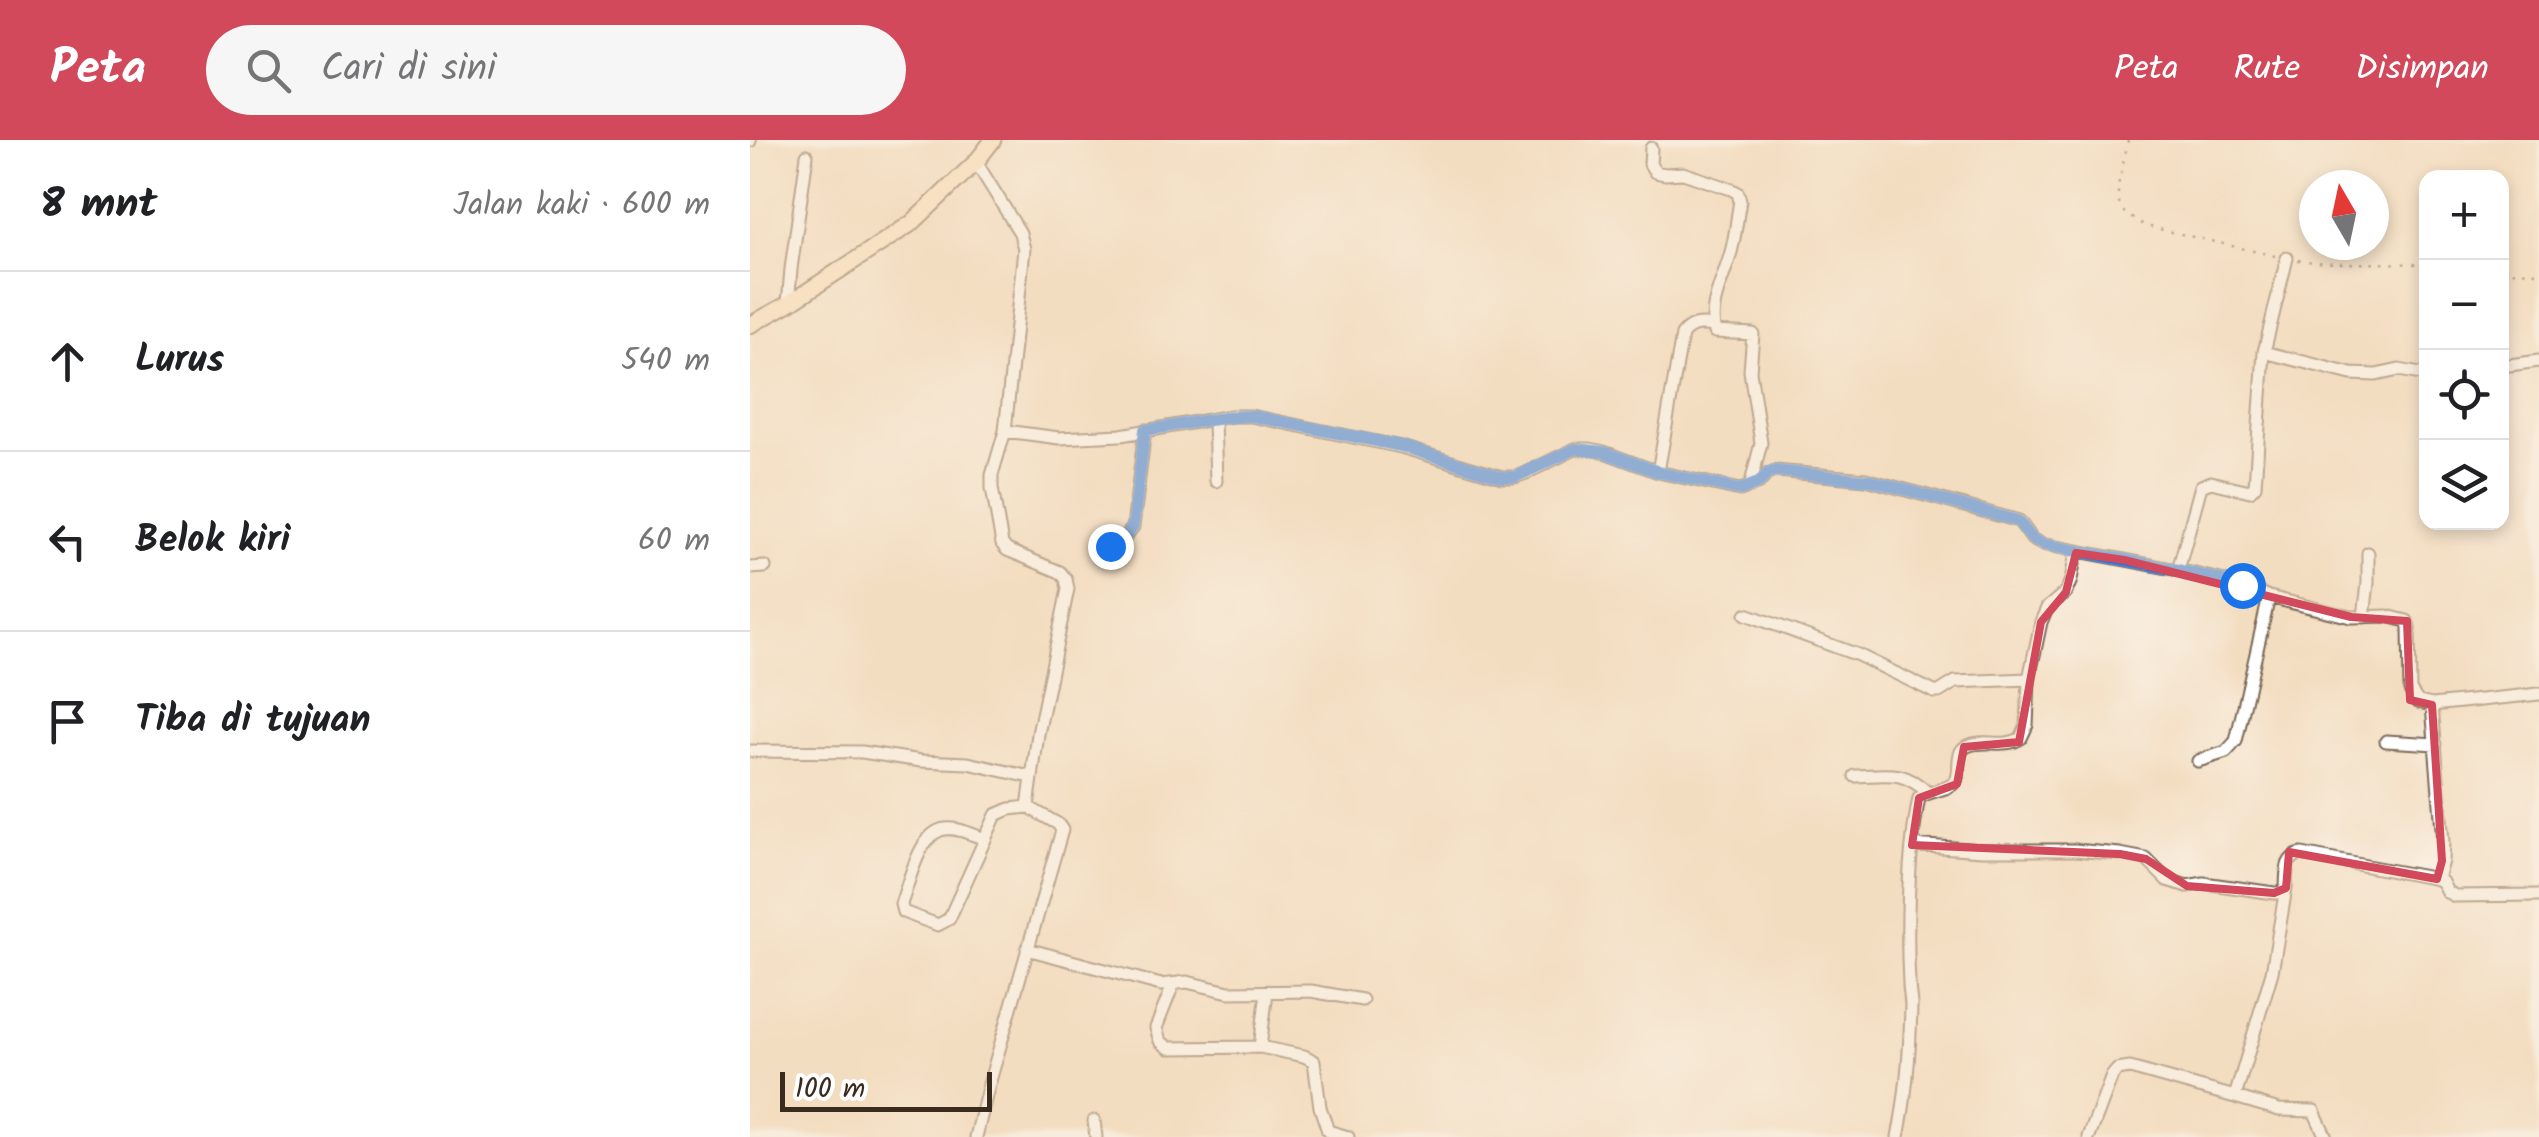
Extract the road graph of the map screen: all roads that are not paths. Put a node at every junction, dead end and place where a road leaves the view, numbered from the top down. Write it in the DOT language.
graph roads {
  1 [pos="993,140"];
  2 [pos="1651,148"];
  3 [pos="807,155"];
  4 [pos="976,162"];
  5 [pos="2287,258"];
  6 [pos="788,304"];
  7 [pos="750,325"];
  8 [pos="1714,326"];
  9 [pos="2264,352"];
  10 [pos="2539,361"];
  11 [pos="2509,365"];
  12 [pos="2419,374"];
  13 [pos="1214,421"];
  14 [pos="1145,430"];
  15 [pos="1005,431"];
  16 [pos="1658,472"];
  17 [pos="1216,482"];
  18 [pos="1750,487"];
  19 [pos="1110,546"];
  20 [pos="2076,552"];
  21 [pos="2368,553"];
  22 [pos="765,567"];
  23 [pos="750,568"];
  24 [pos="2178,570"];
  25 [pos="2269,597"];
  26 [pos="1746,614"];
  27 [pos="2364,617"];
  28 [pos="2029,679"];
  29 [pos="2539,694"];
  30 [pos="2432,705"];
  31 [pos="2386,742"];
  32 [pos="2436,744"];
  33 [pos="750,751"];
  34 [pos="2198,761"];
  35 [pos="1856,776"];
  36 [pos="1032,777"];
  37 [pos="1927,792"];
  38 [pos="1028,807"];
  39 [pos="985,839"];
  40 [pos="1912,845"];
  41 [pos="2437,879"];
  42 [pos="2286,888"];
  43 [pos="2539,894"];
  44 [pos="1027,949"];
  45 [pos="1173,984"];
  46 [pos="1268,992"];
  47 [pos="1362,1000"];
  48 [pos="1260,1047"];
  49 [pos="2236,1097"];
  50 [pos="1094,1122"];
  51 [pos="1328,1134"];
  52 [pos="976,1137"];
  53 [pos="1096,1137"];
  54 [pos="1348,1137"];
  55 [pos="1898,1137"];
  56 [pos="2089,1137"];
  57 [pos="2326,1137"];
  1 -- 4 [label="street"];
  2 -- 8 [label="street"];
  3 -- 6 [label="street"];
  4 -- 6 [label="street"];
  4 -- 15 [label="street"];
  5 -- 9 [label="street"];
  6 -- 7 [label="street"];
  8 -- 16 [label="street"];
  8 -- 18 [label="street"];
  9 -- 12 [label="street"];
  9 -- 24 [label="street"];
  10 -- 11 [label="street"];
  13 -- 14 [label="street"];
  13 -- 16 [label="street"];
  13 -- 17 [label="street"];
  14 -- 15 [label="street"];
  14 -- 19 [label="street"];
  15 -- 36 [label="street"];
  16 -- 18 [label="street"];
  18 -- 20 [label="street"];
  20 -- 24 [label="street"];
  20 -- 28 [label="street"];
  21 -- 27 [label="street"];
  22 -- 23 [label="street"];
  24 -- 25 [label="street"];
  25 -- 27 [label="street"];
  25 -- 34 [label="street"];
  26 -- 28 [label="street"];
  27 -- 30 [label="street"];
  28 -- 37 [label="street"];
  29 -- 30 [label="street"];
  30 -- 32 [label="street"];
  31 -- 32 [label="street"];
  32 -- 41 [label="street"];
  33 -- 36 [label="street"];
  35 -- 37 [label="street"];
  36 -- 38 [label="street"];
  37 -- 40 [label="street"];
  38 -- 39 [label="street"];
  38 -- 44 [label="street"];
  39 -- 39 [label="street"];
  40 -- 42 [label="street"];
  40 -- 55 [label="street"];
  41 -- 42 [label="street"];
  41 -- 43 [label="street"];
  42 -- 49 [label="street"];
  44 -- 45 [label="street"];
  44 -- 52 [label="street"];
  45 -- 46 [label="street"];
  45 -- 48 [label="street"];
  46 -- 47 [label="street"];
  46 -- 48 [label="street"];
  48 -- 51 [label="street"];
  49 -- 56 [label="street"];
  49 -- 57 [label="street"];
  50 -- 53 [label="street"];
  51 -- 54 [label="street"];
}
